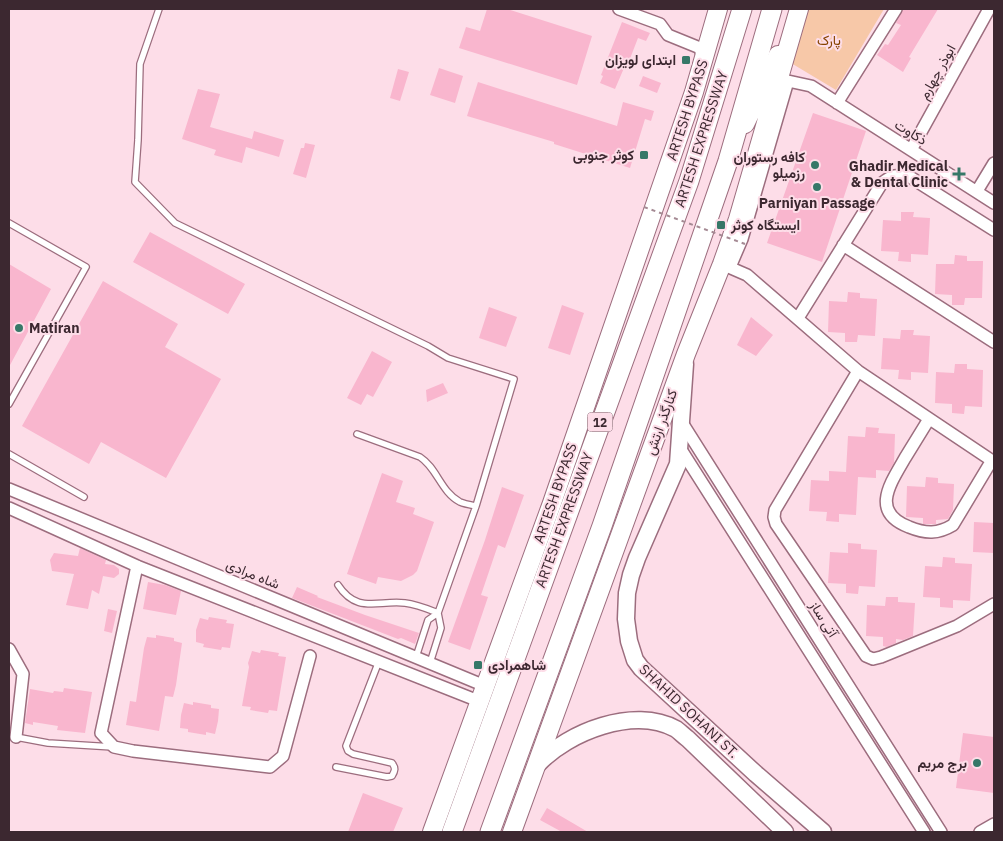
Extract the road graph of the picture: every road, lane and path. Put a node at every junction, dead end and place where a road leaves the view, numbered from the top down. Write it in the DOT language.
graph roads {
  1 [pos="160,9"];
  2 [pos="619,9"];
  3 [pos="718,9"];
  4 [pos="742,9"];
  5 [pos="772,9"];
  6 [pos="798,9"];
  7 [pos="896,9"];
  8 [pos="990,9"];
  9 [pos="994,11"];
  10 [pos="704,59"];
  11 [pos="837,103"];
  12 [pos="911,150"];
  13 [pos="728,161"];
  14 [pos="994,163"];
  15 [pos="977,191"];
  16 [pos="994,202"];
  17 [pos="644,207"];
  18 [pos="9,223"];
  19 [pos="994,230"];
  20 [pos="745,244"];
  21 [pos="843,245"];
  22 [pos="726,265"];
  23 [pos="798,318"];
  24 [pos="994,342"];
  25 [pos="686,354"];
  26 [pos="858,371"];
  27 [pos="9,404"];
  28 [pos="929,419"];
  29 [pos="681,421"];
  30 [pos="357,434"];
  31 [pos="680,448"];
  32 [pos="9,454"];
  33 [pos="993,461"];
  34 [pos="707,462"];
  35 [pos="694,471"];
  36 [pos="10,492"];
  37 [pos="84,497"];
  38 [pos="476,506"];
  39 [pos="9,508"];
  40 [pos="136,566"];
  41 [pos="338,585"];
  42 [pos="994,604"];
  43 [pos="438,613"];
  44 [pos="522,639"];
  45 [pos="9,649"];
  46 [pos="310,656"];
  47 [pos="416,658"];
  48 [pos="379,661"];
  49 [pos="430,663"];
  50 [pos="483,694"];
  51 [pos="16,737"];
  52 [pos="114,747"];
  53 [pos="458,762"];
  54 [pos="538,764"];
  55 [pos="336,768"];
  56 [pos="756,774"];
  57 [pos="739,789"];
  58 [pos="919,797"];
  59 [pos="908,804"];
  60 [pos="994,824"];
  61 [pos="432,832"];
  62 [pos="452,832"];
  63 [pos="490,832"];
  64 [pos="512,832"];
  65 [pos="785,832"];
  66 [pos="823,832"];
  67 [pos="924,832"];
  68 [pos="941,832"];
  69 [pos="980,832"];
  1 -- 38 [label="lane"];
  2 -- 10 [label="street"];
  3 -- 10 [label="main road, ARTESH BYPASS"];
  4 -- 44 [label="highway, ARTESH EXPRESSWAY / 12"];
  5 -- 13 [label="highway"];
  6 -- 13 [label="main road"];
  6 -- 22 [label="main road, کنارگذر ارتش"];
  7 -- 11 [label="street"];
  8 -- 9 [label="street"];
  8 -- 12 [label="street, ابوذر چهارم"];
  10 -- 50 [label="main road, ARTESH BYPASS"];
  11 -- 12 [label="street, ذکاوت"];
  11 -- 22 [label="street, ذکاوت"];
  12 -- 15 [label="street, ذکاوت"];
  13 -- 63 [label="highway"];
  14 -- 15 [label="street"];
  15 -- 16 [label="street, ذکاوت"];
  17 -- 20 [label="path, bridge"];
  18 -- 27 [label="lane"];
  19 -- 21 [label="street"];
  21 -- 23 [label="street"];
  21 -- 24 [label="street"];
  22 -- 23 [label="street"];
  22 -- 25 [label="main road, کنارگذر ارتش"];
  23 -- 26 [label="street"];
  25 -- 29 [label="main road, SHAHID SOHANI ST."];
  25 -- 54 [label="main road, کنارگذر ارتش"];
  26 -- 28 [label="street"];
  26 -- 42 [label="street"];
  28 -- 33 [label="street"];
  28 -- 33 [label="street"];
  29 -- 31 [label="main road, SHAHID SOHANI ST."];
  29 -- 34 [label="street, آتی ساز"];
  30 -- 38 [label="lane"];
  31 -- 35 [label="street"];
  31 -- 56 [label="main road, SHAHID SOHANI ST."];
  32 -- 37 [label="lane"];
  34 -- 35 [label="street"];
  34 -- 58 [label="street, آتی ساز"];
  35 -- 59 [label="street"];
  36 -- 47 [label="street, شاه مرادی"];
  38 -- 43 [label="lane"];
  39 -- 40 [label="street"];
  40 -- 48 [label="street"];
  40 -- 52 [label="street"];
  41 -- 43 [label="lane"];
  43 -- 47 [label="lane"];
  43 -- 49 [label="lane"];
  44 -- 53 [label="main road"];
  44 -- 62 [label="highway, ARTESH EXPRESSWAY / 12"];
  45 -- 51 [label="street"];
  46 -- 52 [label="street"];
  47 -- 49 [label="street, شاه مرادی"];
  48 -- 50 [label="street"];
  48 -- 55 [label="lane"];
  49 -- 50 [label="street, شاه مرادی"];
  50 -- 53 [label="main road, ARTESH BYPASS"];
  51 -- 52 [label="lane"];
  53 -- 61 [label="main road, ARTESH BYPASS"];
  54 -- 57 [label="main road, SHAHID SOHANI ST."];
  54 -- 64 [label="main road, کنارگذر ارتش"];
  56 -- 57 [label="main road"];
  56 -- 66 [label="main road, SHAHID SOHANI ST."];
  57 -- 65 [label="main road, SHAHID SOHANI ST."];
  58 -- 59 [label="street"];
  58 -- 68 [label="street, آتی ساز"];
  59 -- 67 [label="street"];
  60 -- 69 [label="street"];
}
